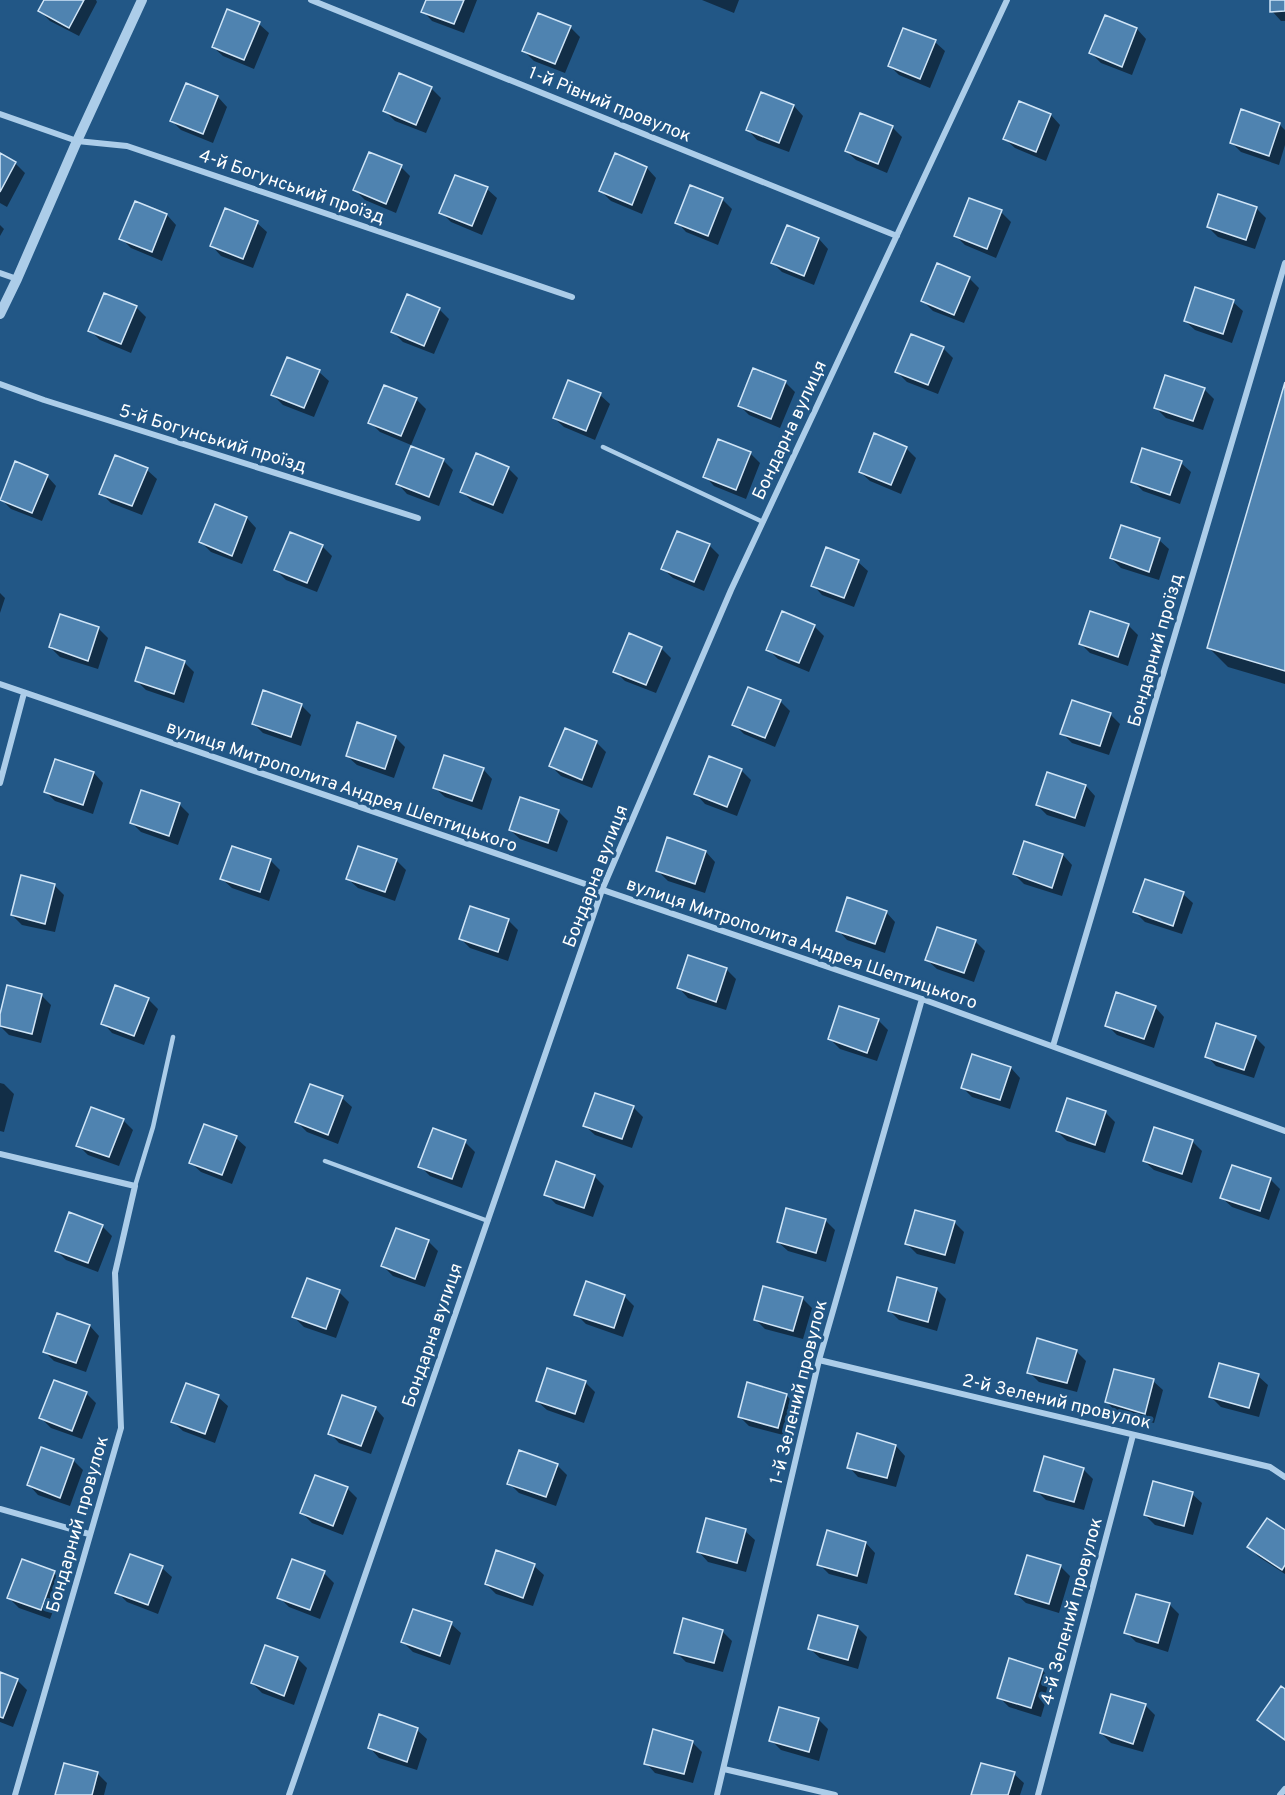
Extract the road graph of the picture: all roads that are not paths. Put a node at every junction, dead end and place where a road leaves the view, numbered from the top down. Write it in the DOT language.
graph roads {
  1 [pos="142,0"];
  2 [pos="311,0"];
  3 [pos="1007,0"];
  4 [pos="0,114"];
  5 [pos="77,141"];
  6 [pos="897,236"];
  7 [pos="1285,263"];
  8 [pos="0,273"];
  9 [pos="17,279"];
  10 [pos="572,297"];
  11 [pos="0,314"];
  12 [pos="0,384"];
  13 [pos="603,447"];
  14 [pos="418,518"];
  15 [pos="763,522"];
  16 [pos="0,684"];
  17 [pos="24,693"];
  18 [pos="0,783"];
  19 [pos="602,890"];
  20 [pos="922,999"];
  21 [pos="173,1037"];
  22 [pos="1053,1046"];
  23 [pos="1285,1131"];
  24 [pos="0,1154"];
  25 [pos="326,1161"];
  26 [pos="135,1186"];
  27 [pos="488,1221"];
  28 [pos="819,1360"];
  29 [pos="1133,1435"];
  30 [pos="1285,1477"];
  31 [pos="0,1509"];
  32 [pos="89,1534"];
  33 [pos="724,1769"];
  34 [pos="1285,1789"];
  35 [pos="15,1795"];
  36 [pos="289,1795"];
  37 [pos="717,1795"];
  38 [pos="835,1795"];
  39 [pos="1038,1795"];
  40 [pos="1280,1795"];
  1 -- 5 [label="street"];
  2 -- 6 [label="street, 1-й Рівний провулок"];
  3 -- 6 [label="street, Бондарна вулиця"];
  4 -- 5 [label="street, 4-й Богунський проїзд"];
  5 -- 9 [label="street"];
  5 -- 10 [label="street, 4-й Богунський проїзд"];
  6 -- 15 [label="street, Бондарна вулиця"];
  7 -- 22 [label="street, Бондарний проїзд"];
  8 -- 9 [label="street"];
  9 -- 11 [label="street"];
  12 -- 14 [label="street, 5-й Богунський проїзд"];
  13 -- 15 [label="lane"];
  15 -- 19 [label="street, Бондарна вулиця"];
  16 -- 17 [label="street, вулиця Митрополита Андрея Шептицького"];
  17 -- 18 [label="street"];
  17 -- 19 [label="street, вулиця Митрополита Андрея Шептицького"];
  19 -- 20 [label="street, вулиця Митрополита Андрея Шептицького"];
  19 -- 27 [label="street, Бондарна вулиця"];
  20 -- 22 [label="street, вулиця Митрополита Андрея Шептицького"];
  20 -- 28 [label="street, 1-й Зелений провулок"];
  21 -- 26 [label="lane"];
  22 -- 23 [label="street, вулиця Митрополита Андрея Шептицького"];
  24 -- 26 [label="street"];
  25 -- 27 [label="lane"];
  26 -- 32 [label="street, Бондарний провулок"];
  27 -- 36 [label="street, Бондарна вулиця"];
  28 -- 29 [label="street, 2-й Зелений провулок"];
  28 -- 33 [label="street, 1-й Зелений провулок"];
  29 -- 30 [label="street, 2-й Зелений провулок"];
  29 -- 39 [label="street, 4-й Зелений провулок"];
  31 -- 32 [label="street"];
  32 -- 35 [label="street, Бондарний провулок"];
  33 -- 37 [label="street, 1-й Зелений провулок"];
  33 -- 38 [label="street"];
  34 -- 40 [label="street"];
}
